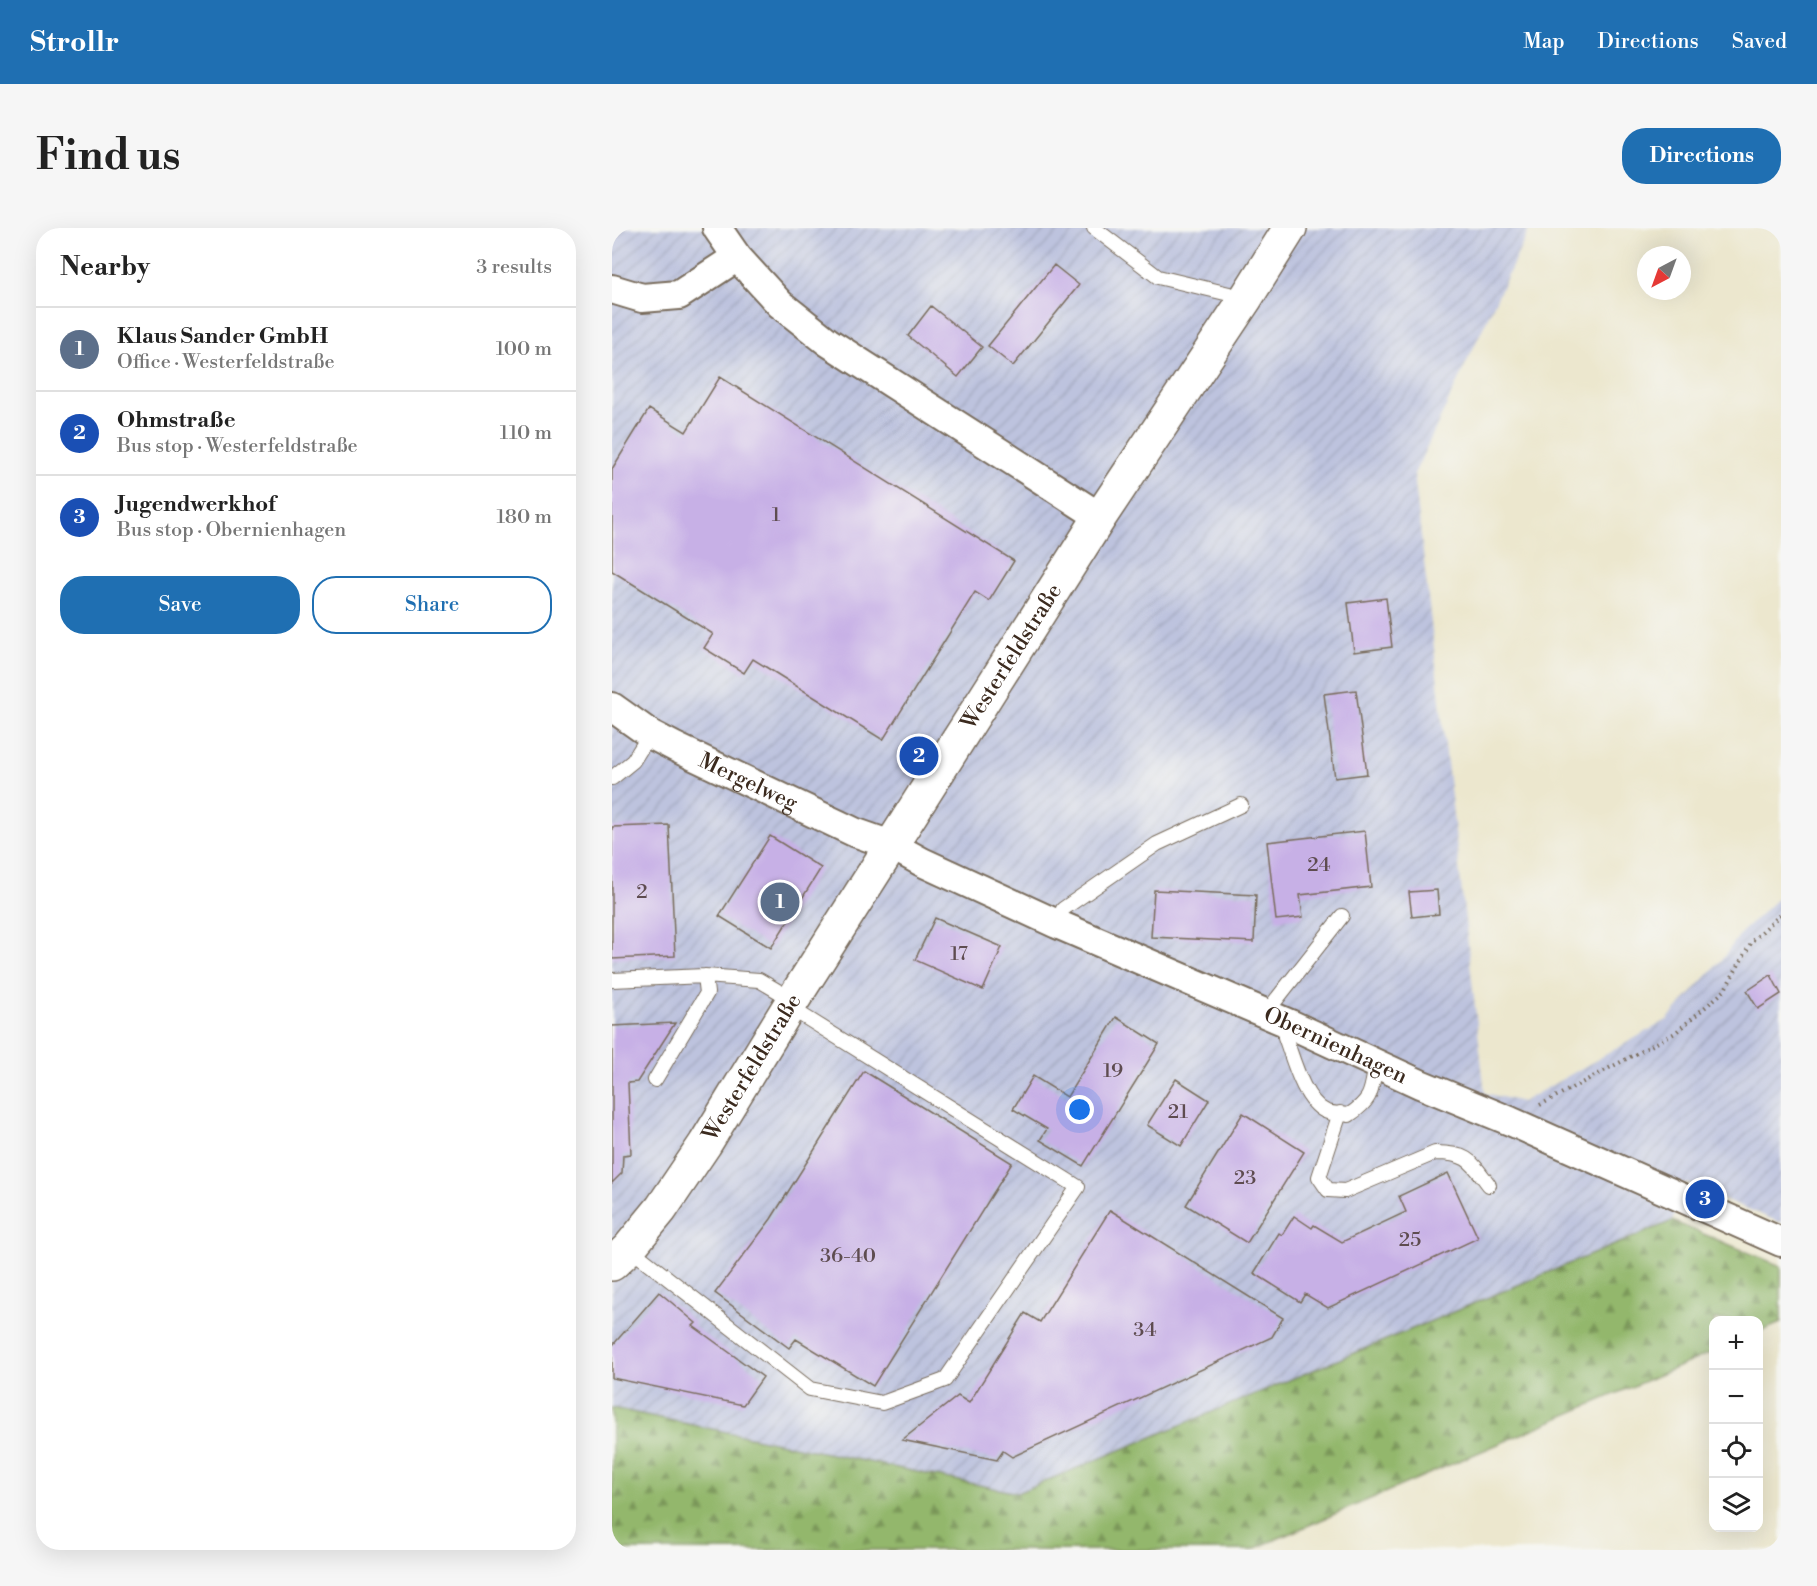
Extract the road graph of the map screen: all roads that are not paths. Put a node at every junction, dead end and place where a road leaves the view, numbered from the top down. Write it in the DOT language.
graph roads {
  1 [pos="717,228"];
  2 [pos="1094,228"];
  3 [pos="1290,228"];
  4 [pos="737,257"];
  5 [pos="612,289"];
  6 [pos="1246,298"];
  7 [pos="1100,517"];
  8 [pos="612,707"];
  9 [pos="650,734"];
  10 [pos="612,778"];
  11 [pos="1241,805"];
  12 [pos="891,845"];
  13 [pos="1342,916"];
  14 [pos="1057,924"];
  15 [pos="705,976"];
  16 [pos="612,980"];
  17 [pos="791,1004"];
  18 [pos="1278,1019"];
  19 [pos="1376,1064"];
  20 [pos="655,1080"];
  21 [pos="1340,1113"];
  22 [pos="1489,1185"];
  23 [pos="1776,1234"];
  24 [pos="621,1256"];
  1 -- 4 [label="street"];
  2 -- 6 [label="lane"];
  3 -- 6 [label="street, Westerfeldstraße"];
  4 -- 5 [label="street"];
  4 -- 7 [label="street"];
  6 -- 7 [label="street, Westerfeldstraße"];
  7 -- 12 [label="street, Westerfeldstraße"];
  8 -- 9 [label="street, Mergelweg"];
  9 -- 10 [label="lane"];
  9 -- 12 [label="street, Mergelweg"];
  11 -- 14 [label="lane"];
  12 -- 14 [label="street, Obernienhagen"];
  12 -- 17 [label="street, Westerfeldstraße"];
  13 -- 18 [label="lane"];
  14 -- 18 [label="street, Obernienhagen"];
  15 -- 16 [label="lane"];
  15 -- 17 [label="lane"];
  15 -- 20 [label="lane"];
  17 -- 24 [label="street, Westerfeldstraße"];
  17 -- 24 [label="lane"];
  18 -- 19 [label="street, Obernienhagen"];
  18 -- 21 [label="lane"];
  19 -- 21 [label="lane"];
  19 -- 23 [label="street, Obernienhagen"];
  21 -- 22 [label="lane"];
}
